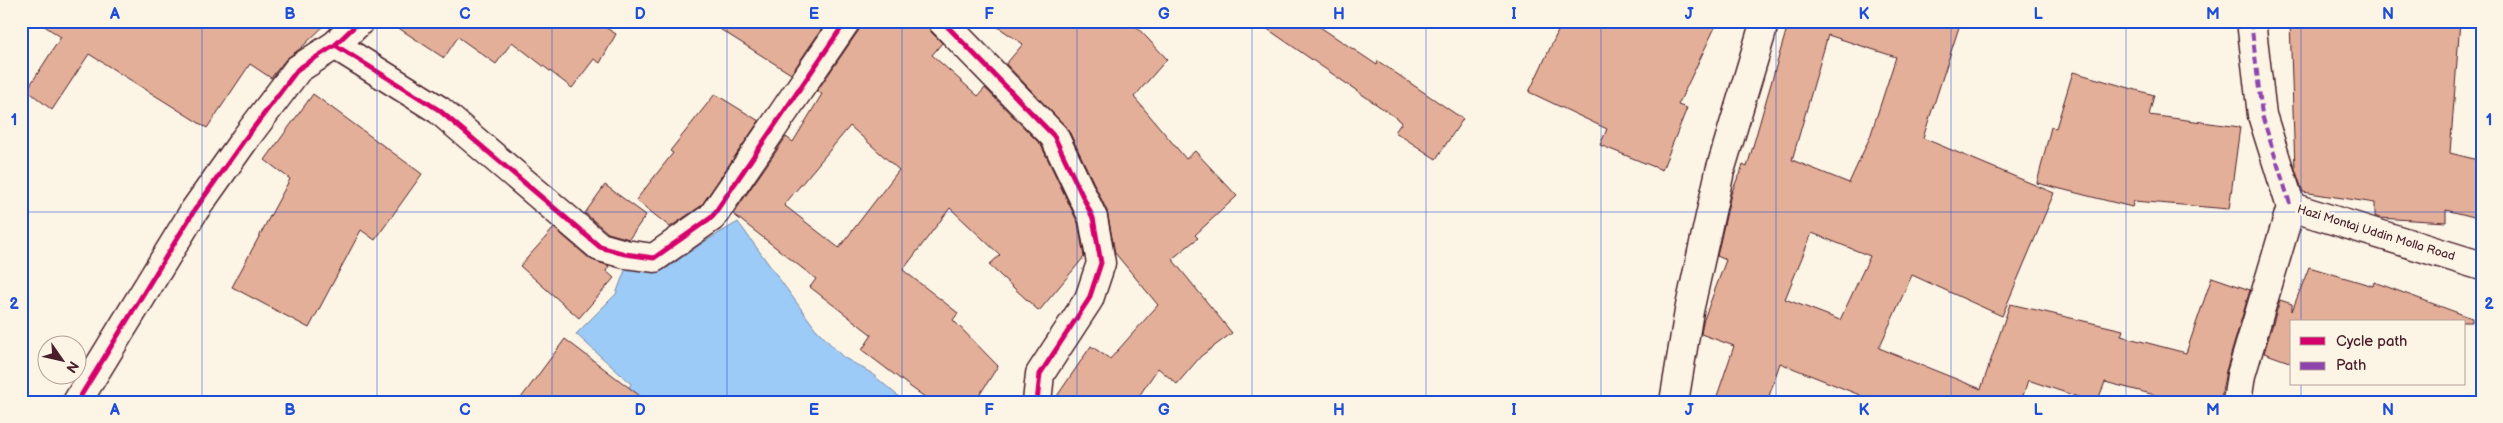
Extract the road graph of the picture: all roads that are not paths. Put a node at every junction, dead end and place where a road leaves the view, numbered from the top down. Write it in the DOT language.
graph roads {
  1 [pos="360,21"];
  2 [pos="846,21"];
  3 [pos="942,21"];
  4 [pos="1765,21"];
  5 [pos="2251,21"];
  6 [pos="335,45"];
  7 [pos="2291,207"];
  8 [pos="2482,266"];
  9 [pos="77,402"];
  10 [pos="1037,402"];
  11 [pos="1674,402"];
  12 [pos="2237,402"];
  1 -- 6 [label="street"];
  2 -- 6 [label="street"];
  3 -- 10 [label="street"];
  4 -- 11 [label="street"];
  5 -- 7 [label="street"];
  6 -- 9 [label="street"];
  7 -- 8 [label="street, Hazi Montaj Uddin Molla Road"];
  7 -- 12 [label="street, Hazi Montaj Uddin Molla Road"];
}
